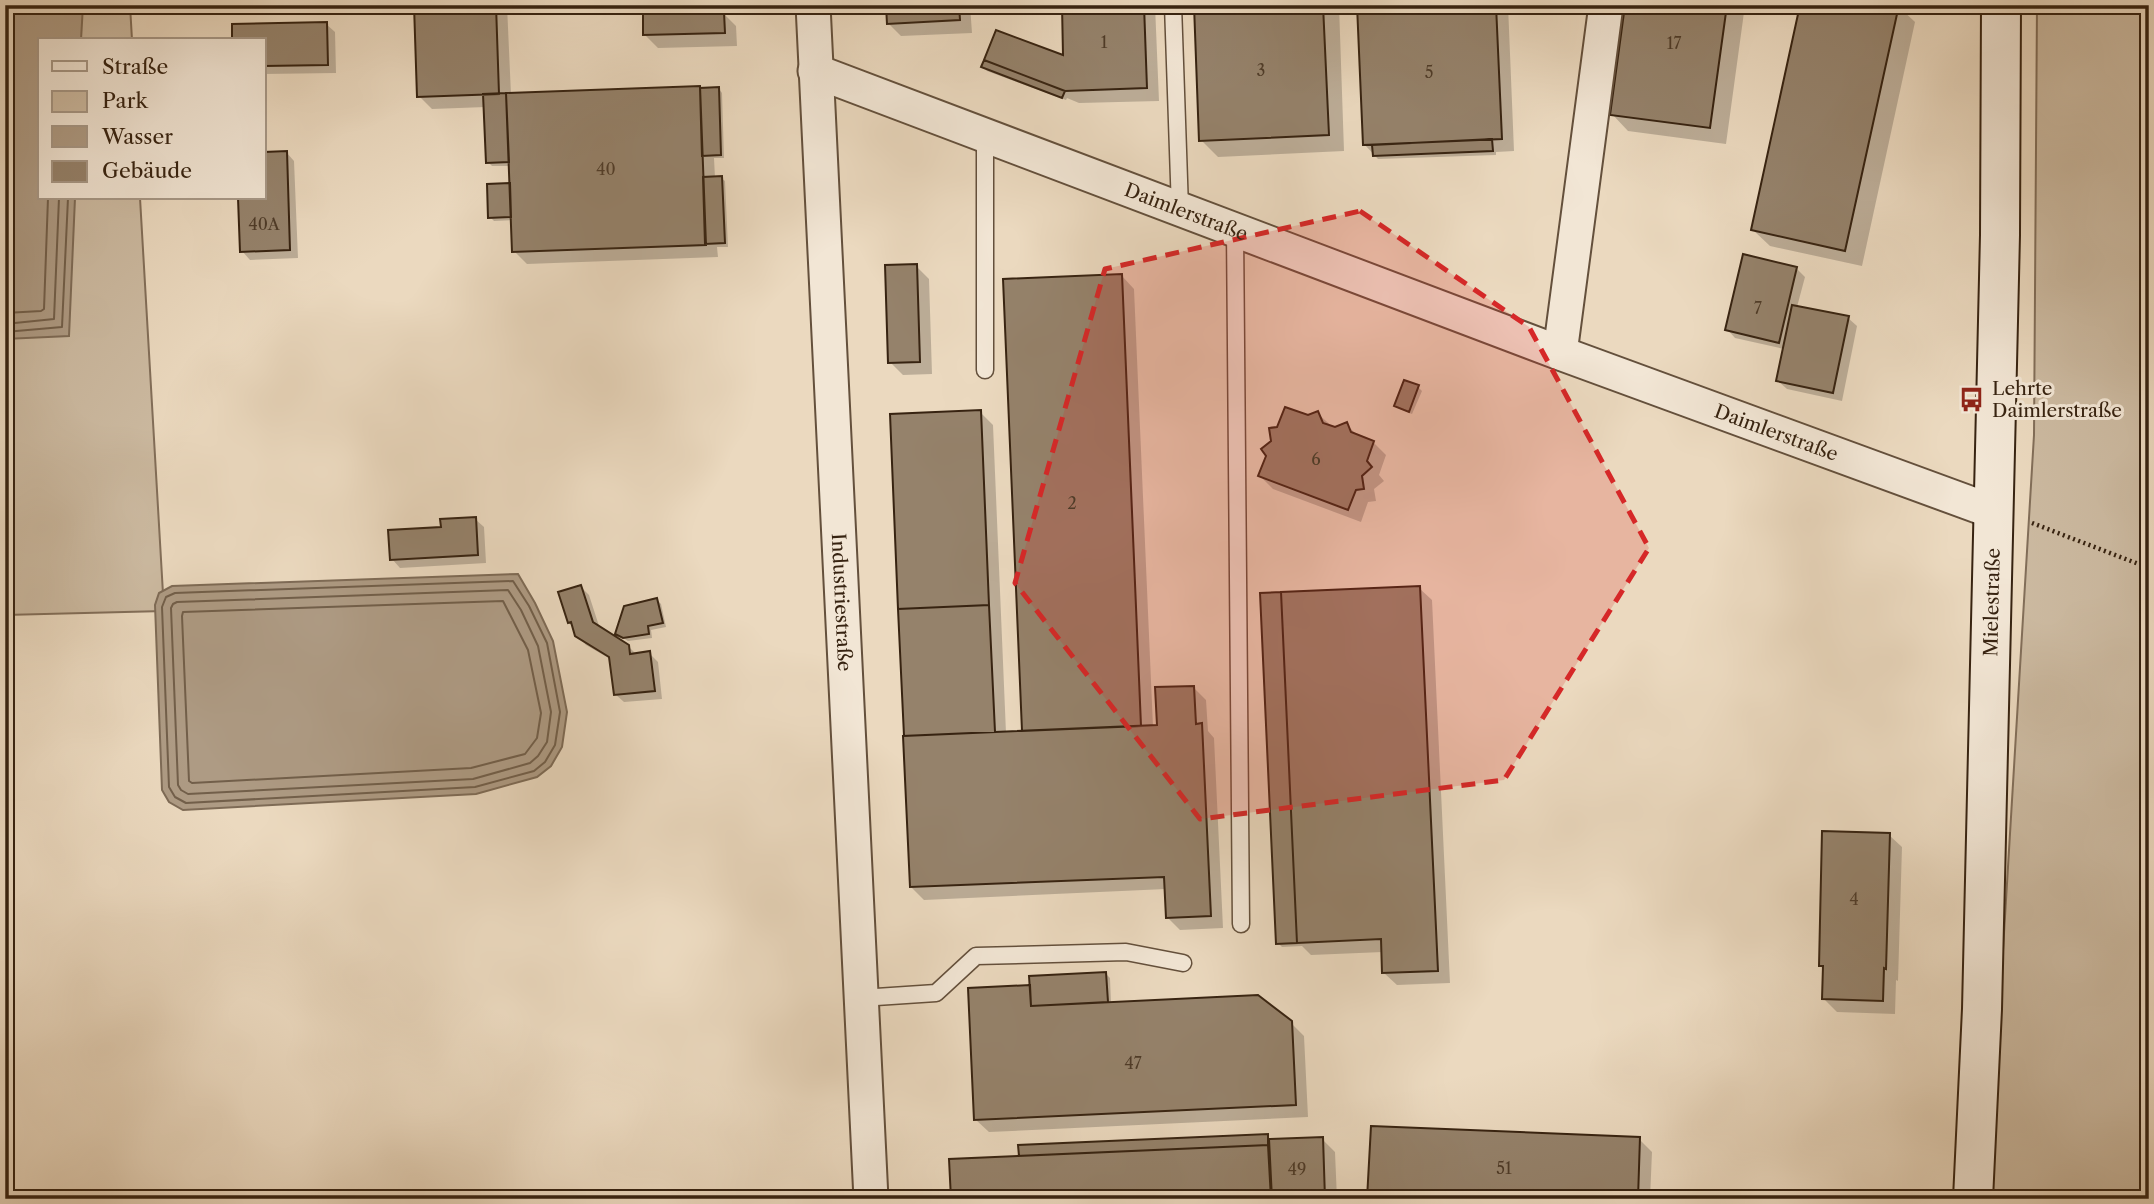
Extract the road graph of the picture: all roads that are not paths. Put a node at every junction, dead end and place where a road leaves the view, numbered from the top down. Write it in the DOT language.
graph roads {
  1 [pos="813,5"];
  2 [pos="1173,5"];
  3 [pos="1606,5"];
  4 [pos="2001,5"];
  5 [pos="815,71"];
  6 [pos="985,136"];
  7 [pos="1180,209"];
  8 [pos="1236,230"];
  9 [pos="1560,353"];
  10 [pos="985,370"];
  11 [pos="1994,512"];
  12 [pos="1241,924"];
  13 [pos="1183,963"];
  14 [pos="861,998"];
  15 [pos="871,1199"];
  16 [pos="1973,1199"];
  1 -- 5 [label="street, Industriestraße"];
  2 -- 7 [label="lane"];
  3 -- 9 [label="street"];
  4 -- 11 [label="street, Mielestraße"];
  5 -- 6 [label="street, Daimlerstraße"];
  5 -- 14 [label="street, Industriestraße"];
  6 -- 7 [label="street, Daimlerstraße"];
  6 -- 10 [label="lane"];
  7 -- 8 [label="street, Daimlerstraße"];
  8 -- 9 [label="street, Daimlerstraße"];
  8 -- 12 [label="lane"];
  9 -- 11 [label="street, Daimlerstraße"];
  11 -- 16 [label="street, Mielestraße"];
  13 -- 14 [label="lane"];
  14 -- 15 [label="street, Industriestraße"];
}
